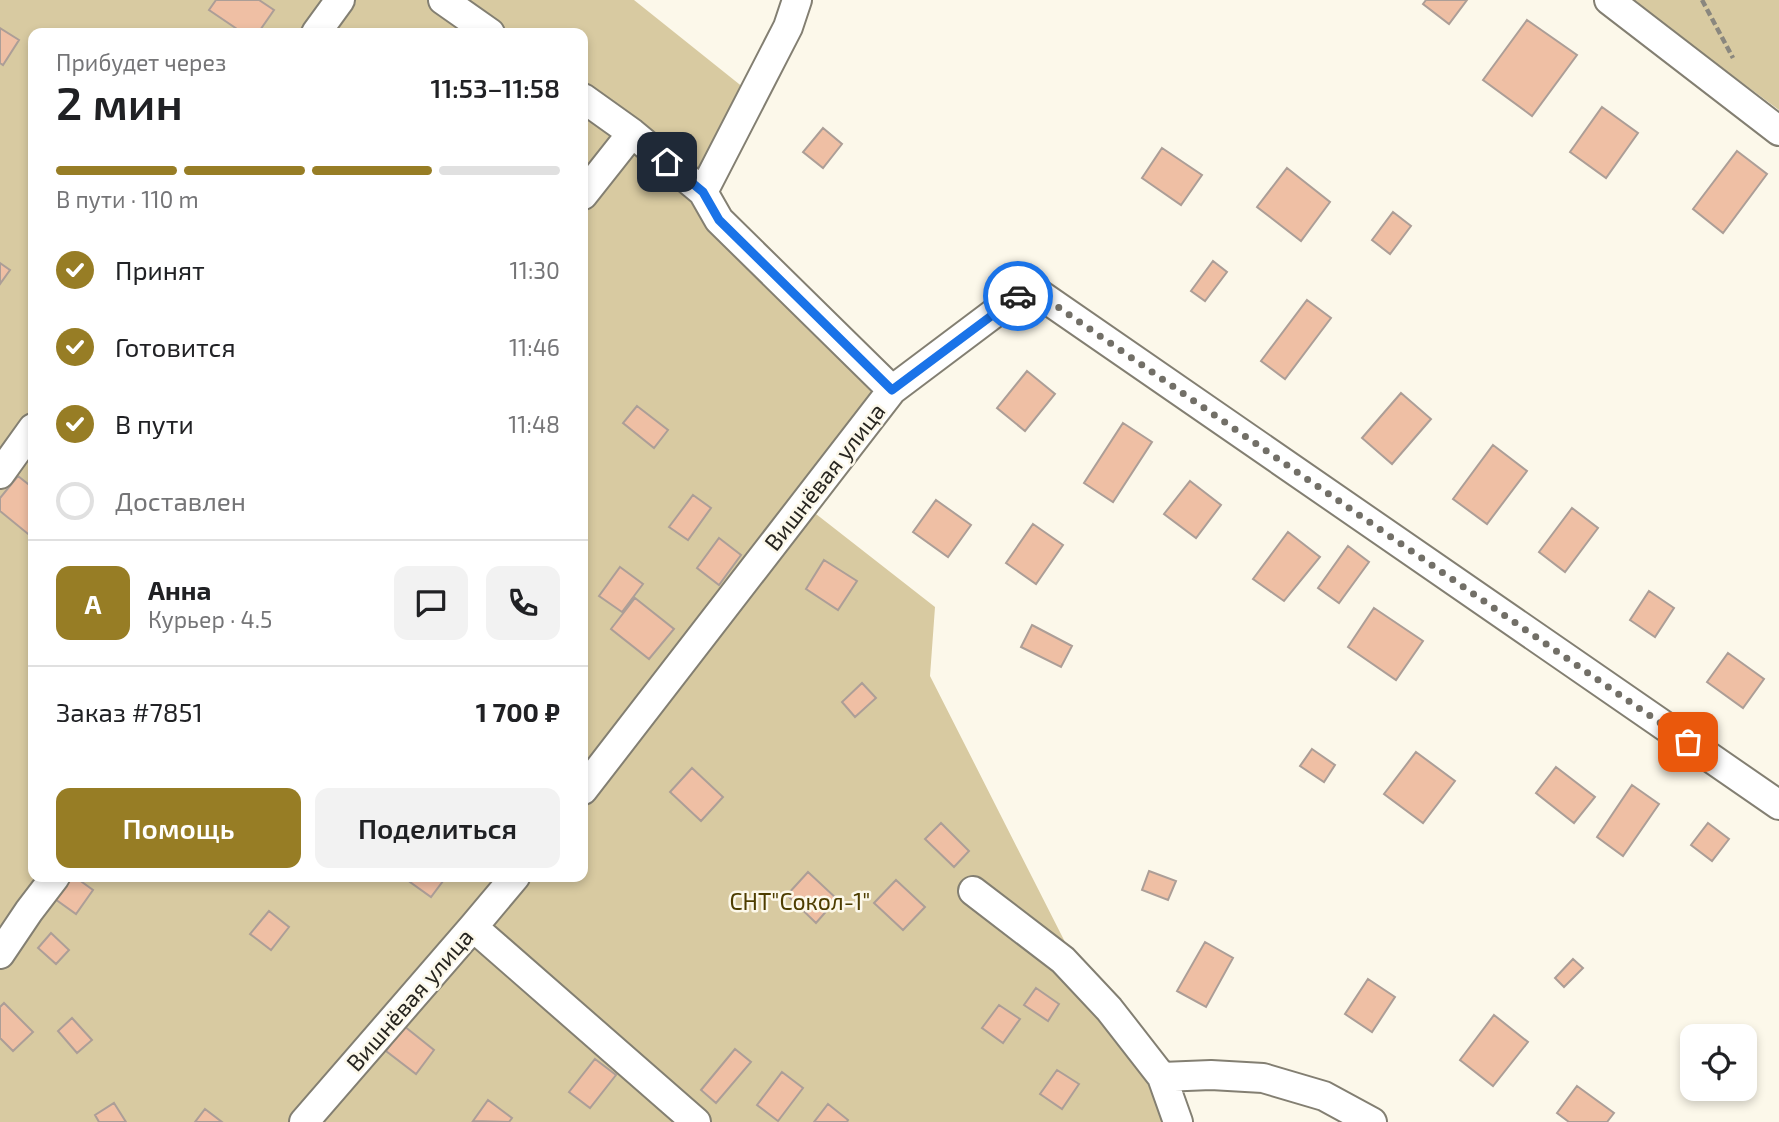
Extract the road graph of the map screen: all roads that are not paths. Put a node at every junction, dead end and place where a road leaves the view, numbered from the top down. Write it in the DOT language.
graph roads {
  1 [pos="340,0"];
  2 [pos="443,0"];
  3 [pos="797,0"];
  4 [pos="1609,0"];
  5 [pos="320,28"];
  6 [pos="483,28"];
  7 [pos="588,102"];
  8 [pos="1779,131"];
  9 [pos="632,133"];
  10 [pos="588,189"];
  11 [pos="703,192"];
  12 [pos="892,390"];
  13 [pos="28,435"];
  14 [pos="0,474"];
  15 [pos="588,784"];
  16 [pos="1779,805"];
  17 [pos="51,882"];
  18 [pos="511,882"];
  19 [pos="973,891"];
  20 [pos="473,928"];
  21 [pos="0,954"];
  22 [pos="1162,1077"];
  23 [pos="304,1122"];
  24 [pos="696,1122"];
  25 [pos="1178,1122"];
  26 [pos="1372,1122"];
  1 -- 5 [label="street"];
  2 -- 6 [label="street"];
  3 -- 11 [label="street"];
  4 -- 8 [label="street"];
  7 -- 9 [label="street"];
  9 -- 10 [label="street"];
  9 -- 11 [label="street"];
  11 -- 12 [label="street"];
  12 -- 15 [label="street, Вишнёвая улица"];
  12 -- 16 [label="street, Вишнёвая улица"];
  13 -- 14 [label="street"];
  17 -- 21 [label="street"];
  18 -- 20 [label="street, Вишнёвая улица"];
  19 -- 22 [label="street"];
  20 -- 23 [label="street, Вишнёвая улица"];
  20 -- 24 [label="street"];
  22 -- 25 [label="street"];
  22 -- 26 [label="street"];
}
